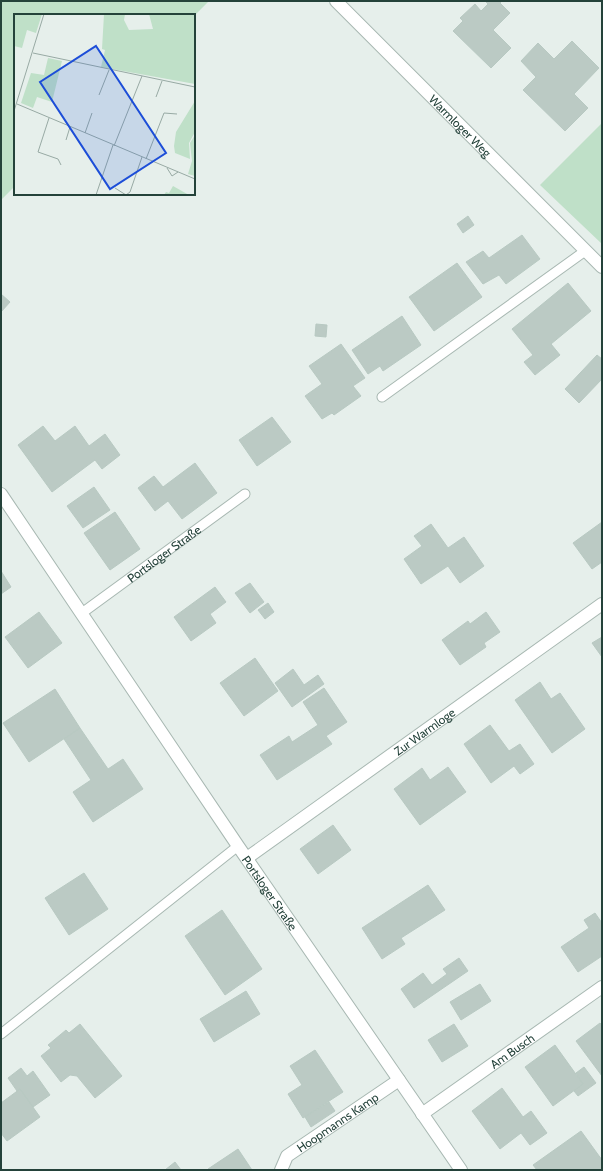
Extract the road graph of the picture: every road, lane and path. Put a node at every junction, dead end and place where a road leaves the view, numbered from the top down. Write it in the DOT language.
graph roads {
  1 [pos="336,1"];
  2 [pos="585,251"];
  3 [pos="602,267"];
  4 [pos="382,397"];
  5 [pos="245,494"];
  6 [pos="2,497"];
  7 [pos="602,604"];
  8 [pos="82,614"];
  9 [pos="238,846"];
  10 [pos="247,858"];
  11 [pos="602,987"];
  12 [pos="1,1034"];
  13 [pos="399,1080"];
  14 [pos="422,1114"];
  15 [pos="281,1170"];
  16 [pos="461,1170"];
  1 -- 2 [label="street, Warmloger Weg"];
  2 -- 3 [label="street, Warmloger Weg"];
  2 -- 4 [label="lane"];
  5 -- 8 [label="lane, Portsloger Straße"];
  6 -- 8 [label="street, Portsloger Straße"];
  7 -- 10 [label="street, Zur Warmloge"];
  8 -- 9 [label="street, Portsloger Straße"];
  9 -- 10 [label="street, Portsloger Straße"];
  9 -- 12 [label="lane"];
  10 -- 13 [label="street, Portsloger Straße"];
  11 -- 14 [label="street, Am Busch"];
  13 -- 14 [label="street, Portsloger Straße"];
  13 -- 15 [label="street, Hoopmanns Kamp"];
  14 -- 16 [label="street, Portsloger Straße"];
}
